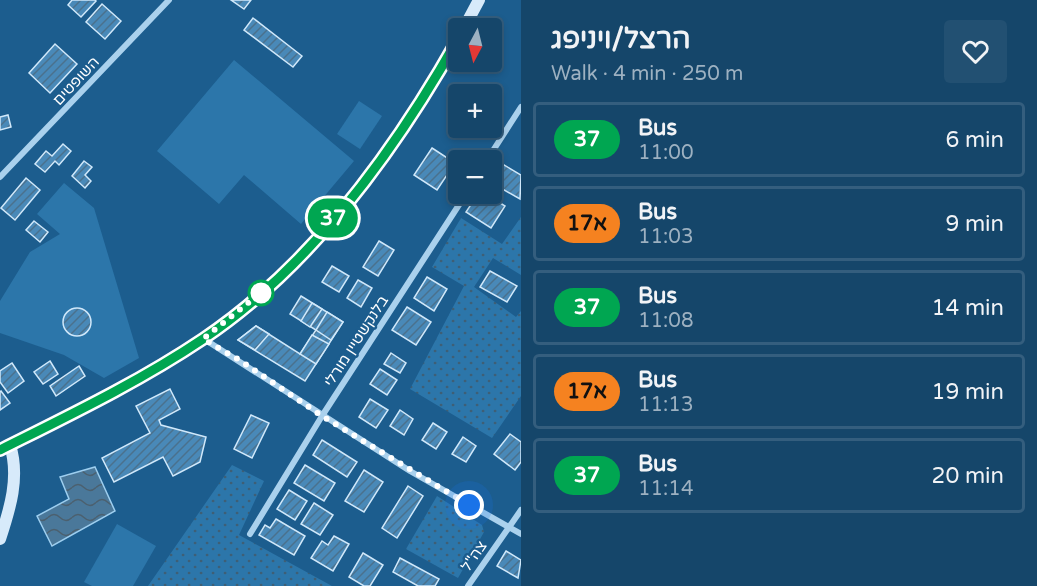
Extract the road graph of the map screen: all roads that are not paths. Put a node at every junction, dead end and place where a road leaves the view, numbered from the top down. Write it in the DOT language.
graph roads {
  1 [pos="169,0"];
  2 [pos="479,0"];
  3 [pos="469,18"];
  4 [pos="448,55"];
  5 [pos="521,106"];
  6 [pos="519,117"];
  7 [pos="494,150"];
  8 [pos="1,173"];
  9 [pos="460,204"];
  10 [pos="203,339"];
  11 [pos="322,416"];
  12 [pos="5,448"];
  13 [pos="521,510"];
  14 [pos="507,527"];
  15 [pos="250,534"];
  16 [pos="521,534"];
  17 [pos="0,539"];
  18 [pos="468,586"];
  1 -- 8 [label="street, השופטים"];
  2 -- 3 [label="street"];
  4 -- 10 [label="street"];
  5 -- 6 [label="street"];
  6 -- 7 [label="street"];
  9 -- 11 [label="street, בלנקשטיין מורלי"];
  10 -- 11 [label="street"];
  10 -- 12 [label="street"];
  11 -- 14 [label="street"];
  11 -- 15 [label="street, בלנקשטיין מורלי"];
  12 -- 17 [label="street"];
  13 -- 14 [label="street, צה\"ל"];
  14 -- 16 [label="street"];
  14 -- 18 [label="street, צה\"ל"];
}
